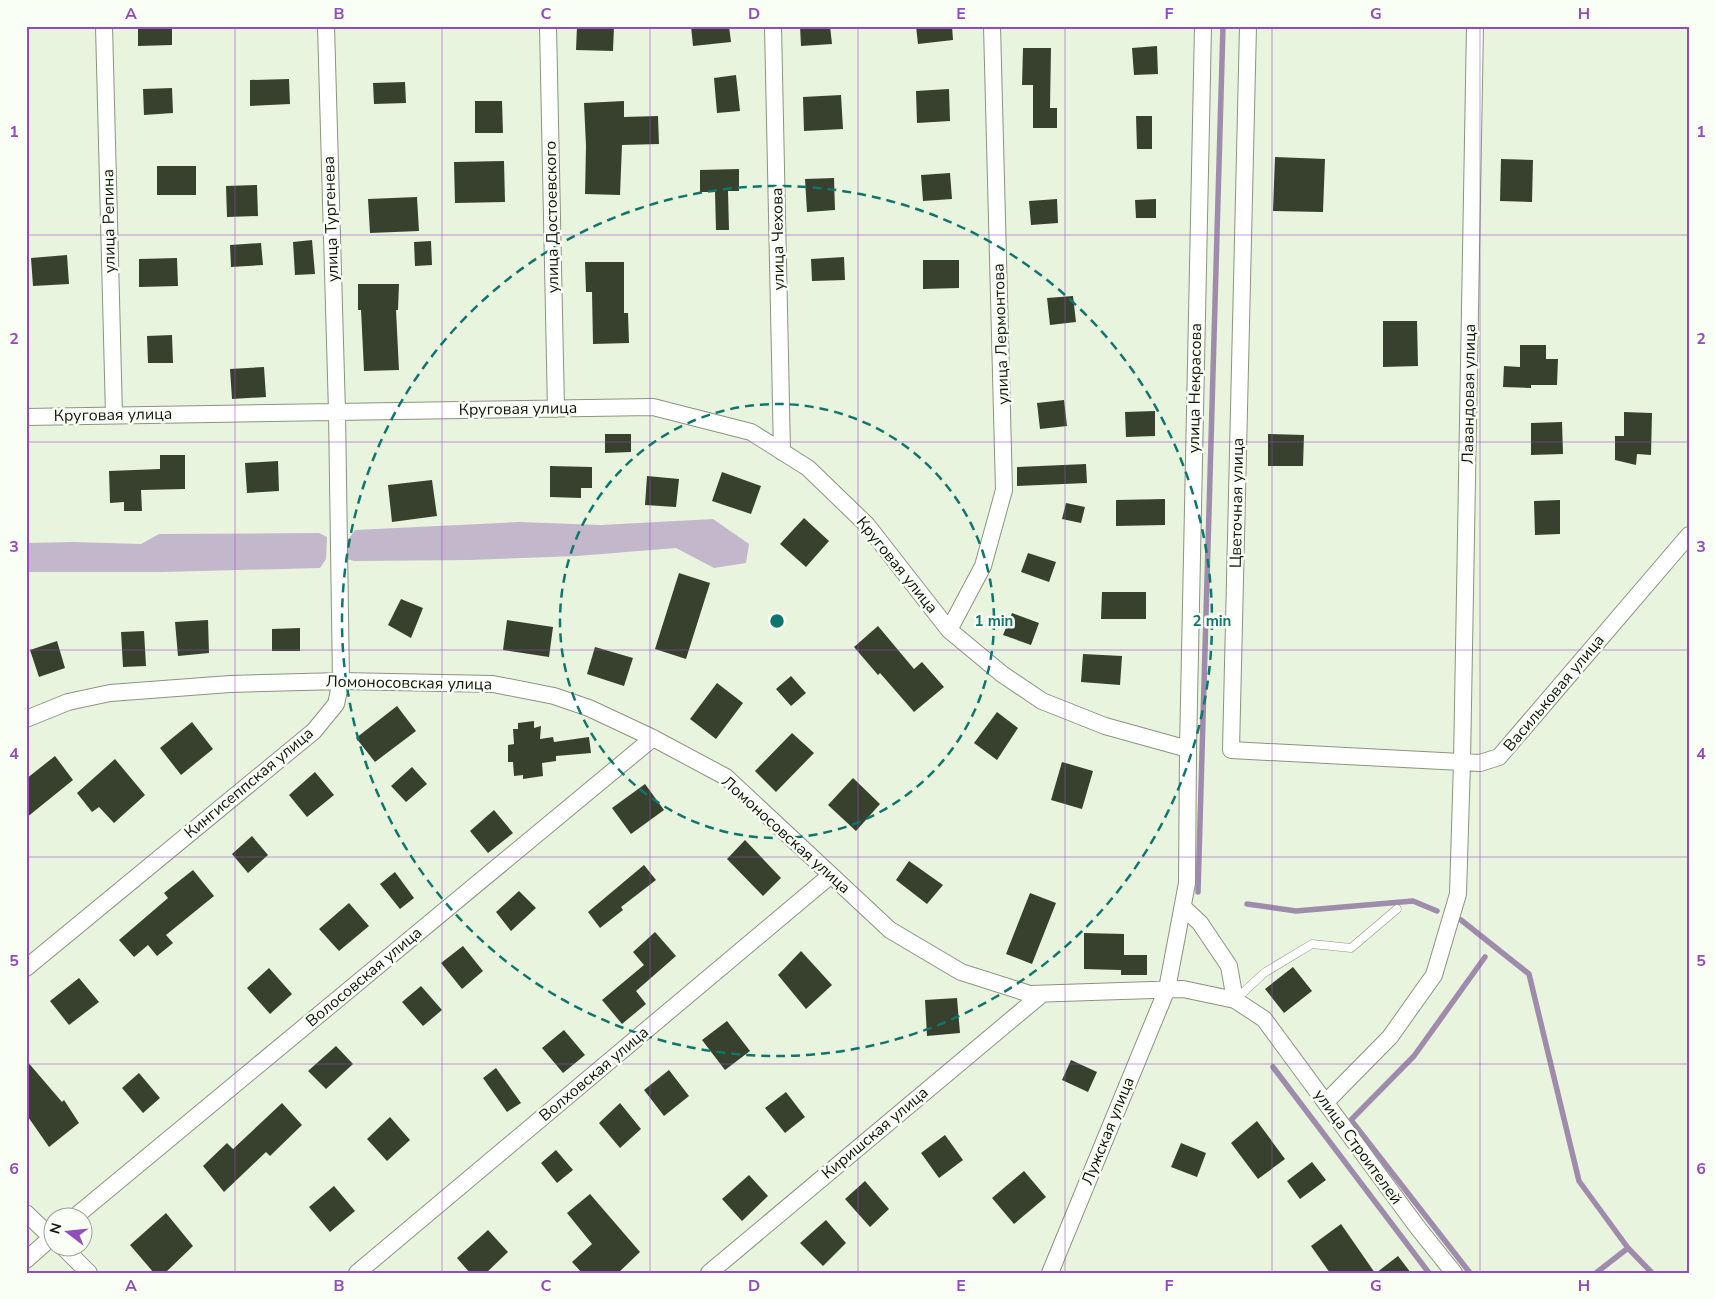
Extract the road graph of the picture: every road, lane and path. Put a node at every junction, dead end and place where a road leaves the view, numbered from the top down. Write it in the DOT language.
graph roads {
  1 [pos="104,26"];
  2 [pos="326,26"];
  3 [pos="548,26"];
  4 [pos="773,26"];
  5 [pos="992,26"];
  6 [pos="1203,26"];
  7 [pos="1248,26"];
  8 [pos="1475,26"];
  9 [pos="556,408"];
  10 [pos="337,412"];
  11 [pos="114,415"];
  12 [pos="26,416"];
  13 [pos="782,452"];
  14 [pos="1689,535"];
  15 [pos="949,630"];
  16 [pos="341,681"];
  17 [pos="26,718"];
  18 [pos="653,738"];
  19 [pos="1188,749"];
  20 [pos="1462,762"];
  21 [pos="831,876"];
  22 [pos="1182,907"];
  23 [pos="1397,908"];
  24 [pos="26,968"];
  25 [pos="1167,989"];
  26 [pos="1042,994"];
  27 [pos="1235,1000"];
  28 [pos="1264,1019"];
  29 [pos="1326,1102"];
  30 [pos="88,1206"];
  31 [pos="26,1213"];
  32 [pos="42,1228"];
  33 [pos="42,1246"];
  34 [pos="72,1256"];
  35 [pos="26,1260"];
  36 [pos="89,1273"];
  37 [pos="357,1273"];
  38 [pos="709,1273"];
  39 [pos="1050,1273"];
  40 [pos="1454,1273"];
  1 -- 11 [label="street, улица Репина"];
  2 -- 10 [label="street, улица Тургенева"];
  3 -- 9 [label="street, улица Достоевского"];
  4 -- 13 [label="street, улица Чехова"];
  5 -- 15 [label="street, улица Лермонтова"];
  6 -- 19 [label="street, улица Некрасова"];
  7 -- 20 [label="street, Цветочная улица"];
  8 -- 20 [label="street, Лавандовая улица"];
  9 -- 10 [label="street, Круговая улица"];
  9 -- 13 [label="street, Круговая улица"];
  10 -- 11 [label="street, Круговая улица"];
  10 -- 16 [label="street, Кингисеппская улица"];
  11 -- 12 [label="street, Круговая улица"];
  13 -- 15 [label="street, Круговая улица"];
  14 -- 20 [label="street, Васильковая улица"];
  15 -- 19 [label="street, Круговая улица"];
  16 -- 17 [label="street, Ломоносовская улица"];
  16 -- 18 [label="street, Ломоносовская улица"];
  16 -- 24 [label="street, Кингисеппская улица"];
  18 -- 21 [label="street, Ломоносовская улица"];
  18 -- 30 [label="street, Волосовская улица"];
  19 -- 22 [label="street"];
  20 -- 29 [label="street"];
  21 -- 26 [label="street, Ломоносовская улица"];
  21 -- 37 [label="street, Волховская улица"];
  22 -- 25 [label="street"];
  22 -- 27 [label="street"];
  23 -- 27 [label="lane"];
  25 -- 26 [label="street, Ломоносовская улица"];
  25 -- 27 [label="street, Ломоносовская улица"];
  25 -- 39 [label="street, Лужская улица"];
  26 -- 38 [label="street, Киришская улица"];
  27 -- 28 [label="street, Ломоносовская улица"];
  28 -- 29 [label="street, улица Строителей"];
  29 -- 40 [label="street, улица Строителей"];
  31 -- 32 [label="street"];
  33 -- 35 [label="street"];
  34 -- 36 [label="street"];
}
